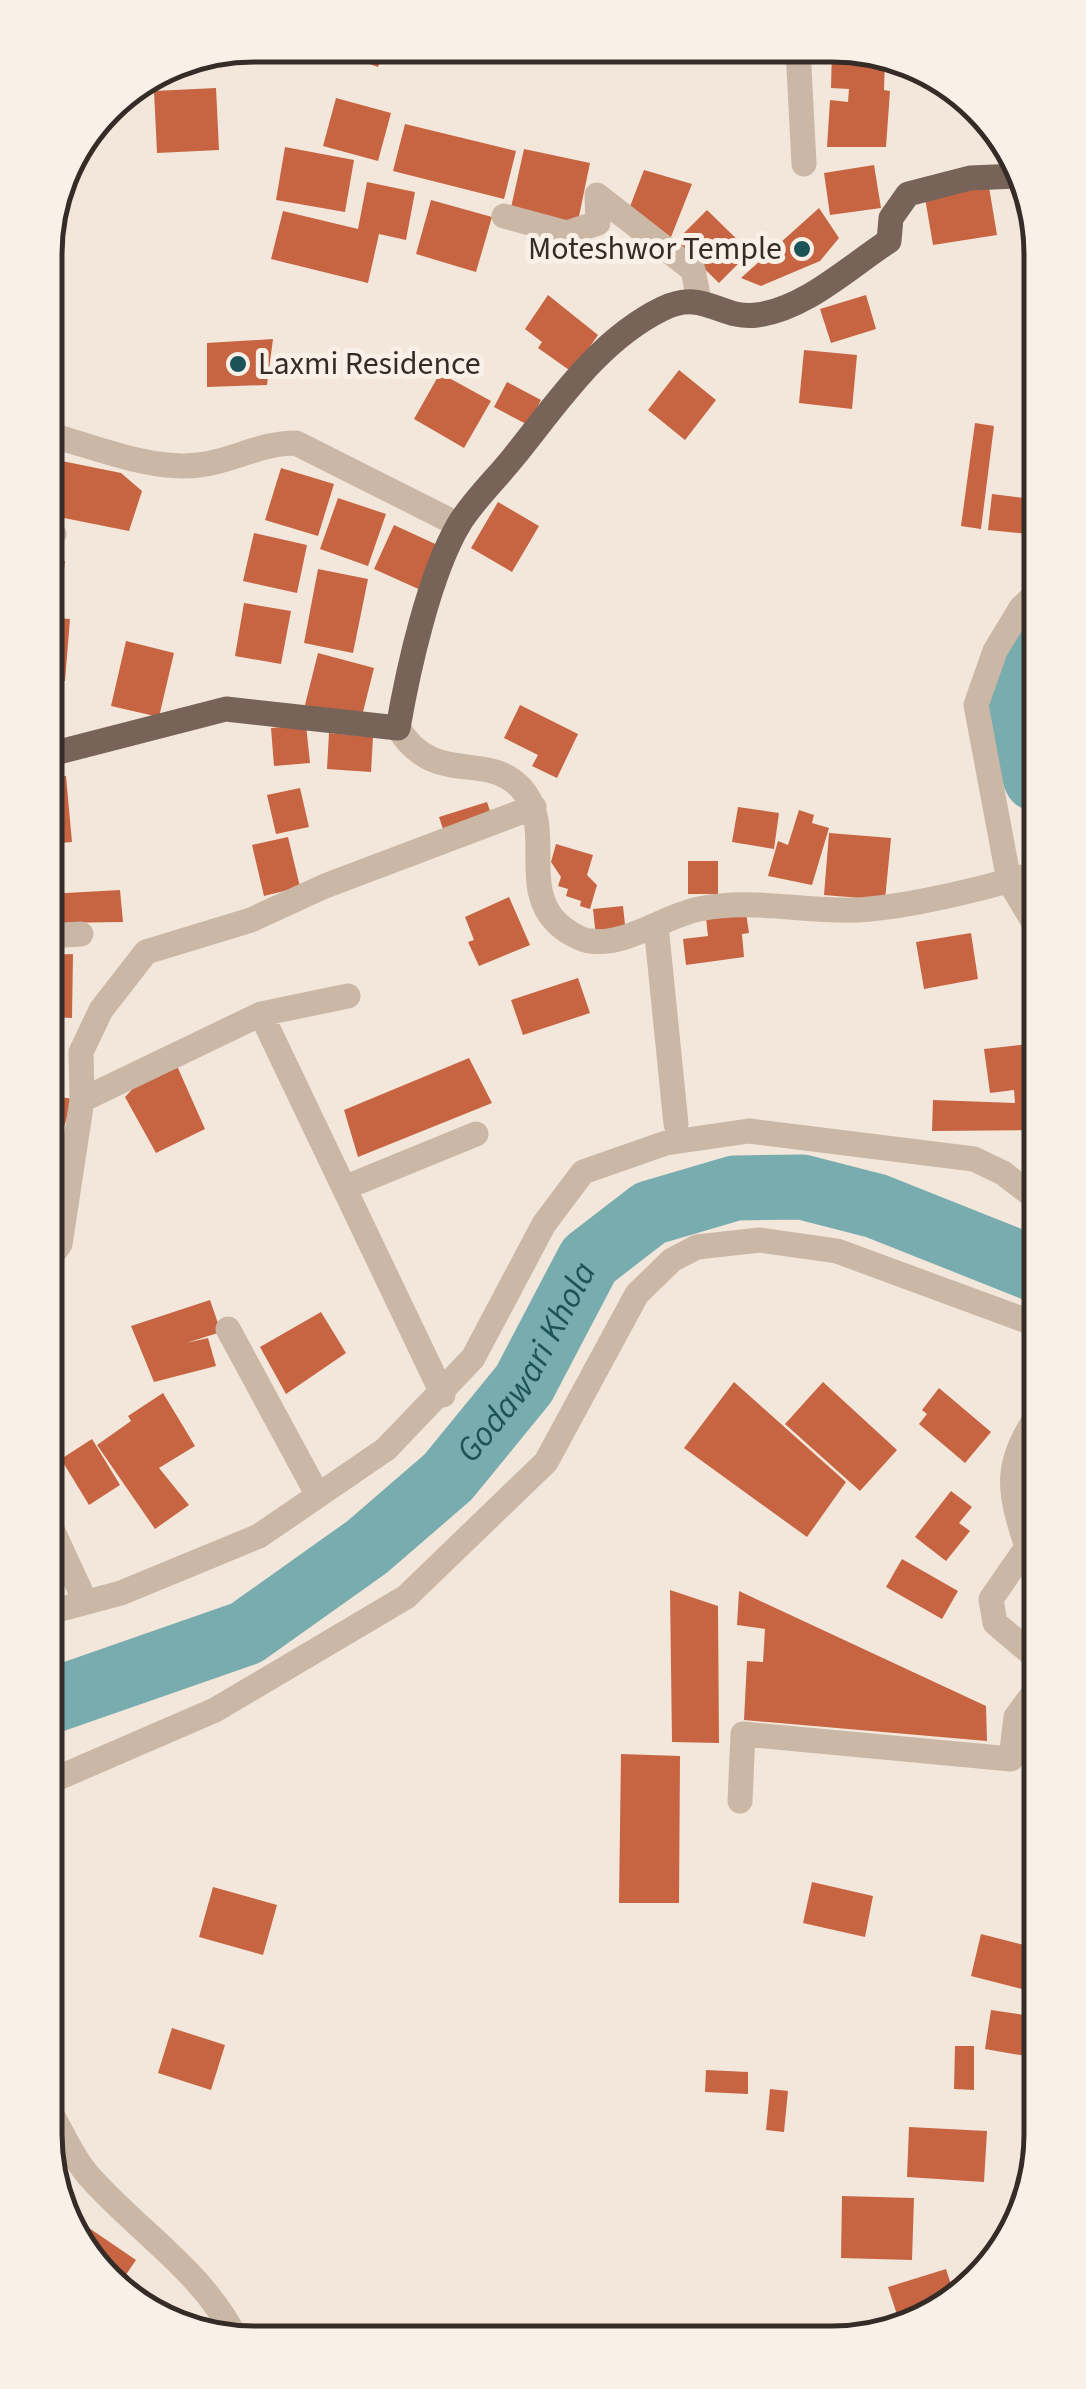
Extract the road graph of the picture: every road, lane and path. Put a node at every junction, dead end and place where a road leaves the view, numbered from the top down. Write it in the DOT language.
graph roads {
  1 [pos="799,62"];
  2 [pos="804,164"];
  3 [pos="1007,176"];
  4 [pos="504,216"];
  5 [pos="699,300"];
  6 [pos="63,439"];
  7 [pos="458,525"];
  8 [pos="1024,605"];
  9 [pos="398,728"];
  10 [pos="63,751"];
  11 [pos="534,807"];
  12 [pos="1024,877"];
  13 [pos="1009,881"];
  14 [pos="1024,905"];
  15 [pos="656,925"];
  16 [pos="81,934"];
  17 [pos="63,935"];
  18 [pos="348,996"];
  19 [pos="261,1014"];
  20 [pos="82,1100"];
  21 [pos="676,1124"];
  22 [pos="476,1134"];
  23 [pos="344,1188"];
  24 [pos="1024,1189"];
  25 [pos="62,1228"];
  26 [pos="1023,1321"];
  27 [pos="228,1329"];
  28 [pos="443,1394"];
  29 [pos="1023,1436"];
  30 [pos="315,1490"];
  31 [pos="1023,1535"];
  32 [pos="62,1551"];
  33 [pos="1023,1552"];
  34 [pos="80,1590"];
  35 [pos="62,1609"];
  36 [pos="1023,1646"];
  37 [pos="1023,1707"];
  38 [pos="62,1776"];
  39 [pos="740,1801"];
  40 [pos="62,2132"];
  41 [pos="226,2324"];
  1 -- 2 [label="street"];
  3 -- 5 [label="main road"];
  4 -- 5 [label="street"];
  5 -- 7 [label="main road"];
  6 -- 7 [label="street"];
  7 -- 9 [label="main road"];
  8 -- 13 [label="street"];
  9 -- 10 [label="main road"];
  9 -- 11 [label="street"];
  11 -- 15 [label="street"];
  11 -- 20 [label="street"];
  12 -- 13 [label="street"];
  13 -- 14 [label="street"];
  13 -- 15 [label="street"];
  15 -- 21 [label="street"];
  16 -- 17 [label="street"];
  18 -- 19 [label="street"];
  19 -- 20 [label="street"];
  19 -- 23 [label="street"];
  20 -- 25 [label="street"];
  22 -- 23 [label="street"];
  23 -- 28 [label="street"];
  24 -- 28 [label="street"];
  26 -- 38 [label="street"];
  27 -- 30 [label="street"];
  28 -- 35 [label="street"];
  29 -- 31 [label="street"];
  32 -- 34 [label="street"];
  33 -- 36 [label="street"];
  37 -- 39 [label="street"];
  40 -- 41 [label="street"];
}
